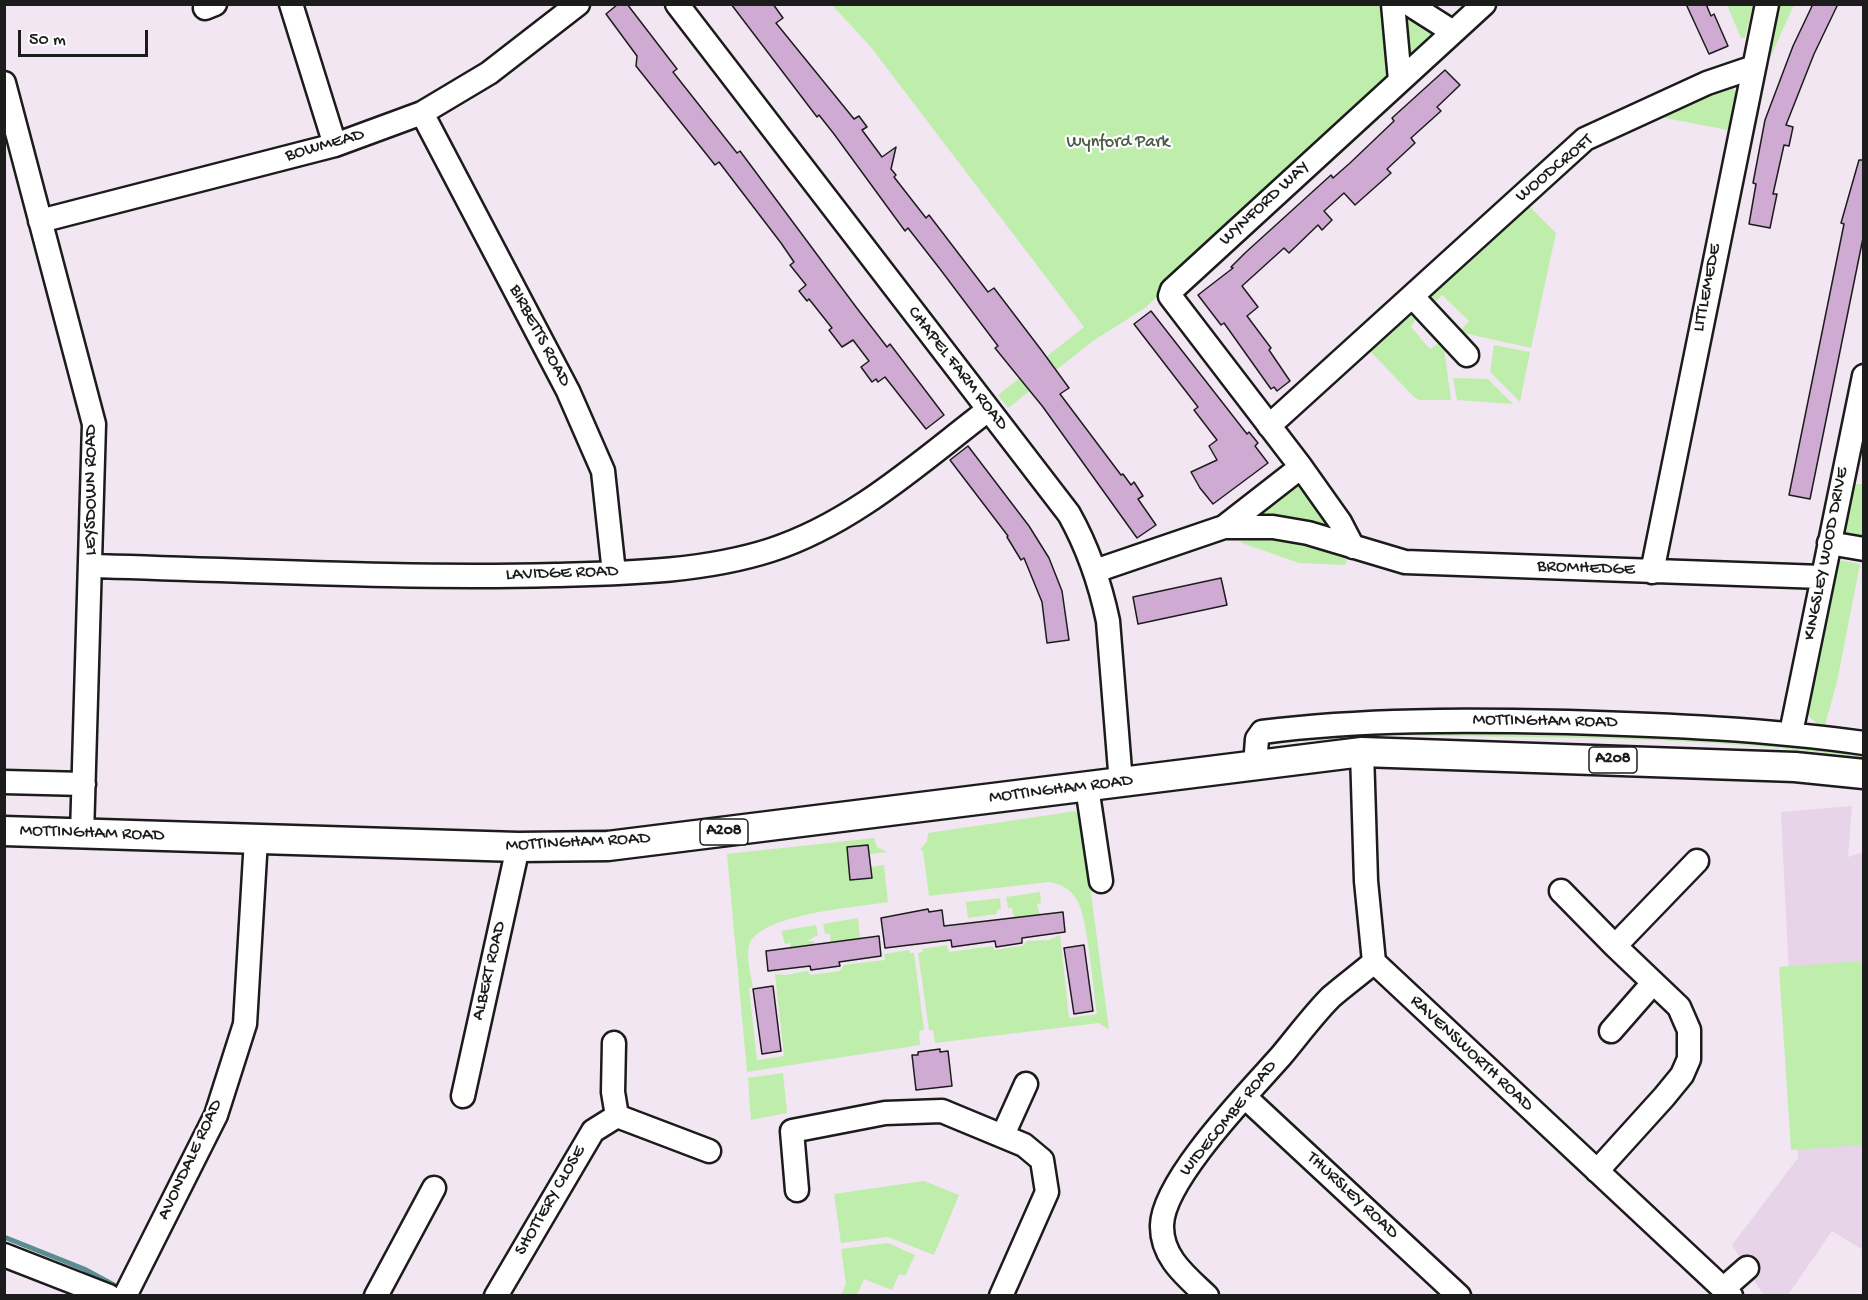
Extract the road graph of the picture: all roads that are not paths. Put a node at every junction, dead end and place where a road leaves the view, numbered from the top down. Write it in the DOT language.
graph roads {
  1 [pos="291,4"];
  2 [pos="578,4"];
  3 [pos="677,4"];
  4 [pos="1393,4"];
  5 [pos="1409,4"];
  6 [pos="1484,4"];
  7 [pos="1767,4"];
  8 [pos="1453,32"];
  9 [pos="1754,67"];
  10 [pos="1400,80"];
  11 [pos="4,83"];
  12 [pos="422,113"];
  13 [pos="335,145"];
  14 [pos="40,221"];
  15 [pos="1412,296"];
  16 [pos="1467,355"];
  17 [pos="1863,376"];
  18 [pos="988,410"];
  19 [pos="1269,426"];
  20 [pos="1301,467"];
  21 [pos="1224,528"];
  22 [pos="1829,543"];
  23 [pos="1353,547"];
  24 [pos="1863,549"];
  25 [pos="91,566"];
  26 [pos="1095,571"];
  27 [pos="1652,572"];
  28 [pos="614,573"];
  29 [pos="1822,577"];
  30 [pos="1791,733"];
  31 [pos="1863,743"];
  32 [pos="1362,752"];
  33 [pos="1255,765"];
  34 [pos="1863,774"];
  35 [pos="4,782"];
  36 [pos="1121,783"];
  37 [pos="84,784"];
  38 [pos="1087,787"];
  39 [pos="4,831"];
  40 [pos="82,835"];
  41 [pos="256,839"];
  42 [pos="518,847"];
  43 [pos="1697,861"];
  44 [pos="1101,881"];
  45 [pos="1561,891"];
  46 [pos="1615,946"];
  47 [pos="1374,962"];
  48 [pos="1653,983"];
  49 [pos="1611,1031"];
  50 [pos="614,1043"];
  51 [pos="1026,1084"];
  52 [pos="463,1096"];
  53 [pos="1245,1097"];
  54 [pos="617,1116"];
  55 [pos="1003,1135"];
  56 [pos="709,1151"];
  57 [pos="1598,1171"];
  58 [pos="434,1188"];
  59 [pos="797,1190"];
  60 [pos="4,1255"];
  61 [pos="1747,1268"];
  62 [pos="1727,1292"];
  63 [pos="109,1296"];
  64 [pos="124,1296"];
  65 [pos="376,1296"];
  66 [pos="496,1296"];
  67 [pos="1001,1296"];
  68 [pos="1207,1296"];
  69 [pos="1459,1296"];
  1 -- 13 [label="street"];
  2 -- 12 [label="street, BOWMEAD"];
  3 -- 18 [label="street, CHAPEL FARM ROAD"];
  4 -- 10 [label="street"];
  5 -- 8 [label="street"];
  6 -- 8 [label="street, WYNFORD WAY"];
  7 -- 9 [label="street, LITTLEMEDE"];
  8 -- 10 [label="street, WYNFORD WAY"];
  9 -- 15 [label="street, WOODCROFT"];
  9 -- 27 [label="street, LITTLEMEDE"];
  10 -- 19 [label="street, WYNFORD WAY"];
  11 -- 14 [label="street, LEYSDOWN ROAD"];
  12 -- 13 [label="street, BOWMEAD"];
  12 -- 28 [label="street, BIRBETTS ROAD"];
  13 -- 14 [label="street, BOWMEAD"];
  14 -- 25 [label="street, LEYSDOWN ROAD"];
  15 -- 16 [label="street"];
  15 -- 19 [label="street, WOODCROFT"];
  17 -- 22 [label="street, KINGSLEY WOOD DRIVE"];
  18 -- 26 [label="street, CHAPEL FARM ROAD"];
  18 -- 28 [label="street, LAVIDGE ROAD"];
  19 -- 20 [label="street"];
  20 -- 21 [label="street"];
  20 -- 23 [label="street"];
  21 -- 23 [label="street, BROMHEDGE"];
  21 -- 26 [label="street, BROMHEDGE"];
  22 -- 24 [label="street"];
  22 -- 29 [label="street, KINGSLEY WOOD DRIVE"];
  23 -- 27 [label="street, BROMHEDGE"];
  25 -- 28 [label="street, LAVIDGE ROAD"];
  25 -- 37 [label="street, LEYSDOWN ROAD"];
  26 -- 36 [label="street, CHAPEL FARM ROAD"];
  27 -- 29 [label="street, BROMHEDGE"];
  29 -- 30 [label="street, KINGSLEY WOOD DRIVE"];
  30 -- 31 [label="street, MOTTINGHAM ROAD"];
  30 -- 33 [label="street, MOTTINGHAM ROAD"];
  32 -- 33 [label="main road, MOTTINGHAM ROAD / A208"];
  32 -- 34 [label="main road, MOTTINGHAM ROAD / A208"];
  32 -- 47 [label="street"];
  33 -- 36 [label="main road, MOTTINGHAM ROAD / A208"];
  35 -- 37 [label="street"];
  36 -- 38 [label="main road, MOTTINGHAM ROAD / A208"];
  37 -- 40 [label="street, LEYSDOWN ROAD"];
  38 -- 42 [label="main road, MOTTINGHAM ROAD / A208"];
  38 -- 44 [label="street"];
  39 -- 40 [label="main road, MOTTINGHAM ROAD / A208"];
  40 -- 41 [label="main road, MOTTINGHAM ROAD / A208"];
  41 -- 42 [label="main road, MOTTINGHAM ROAD / A208"];
  41 -- 64 [label="street, AVONDALE ROAD"];
  42 -- 52 [label="street, ALBERT ROAD"];
  43 -- 46 [label="street"];
  45 -- 46 [label="street"];
  46 -- 48 [label="street"];
  47 -- 53 [label="street, WIDECOMBE ROAD"];
  47 -- 57 [label="street, RAVENSWORTH ROAD"];
  48 -- 49 [label="street"];
  48 -- 57 [label="street"];
  50 -- 54 [label="street"];
  51 -- 55 [label="street"];
  53 -- 68 [label="street, WIDECOMBE ROAD"];
  53 -- 69 [label="street, THURSLEY ROAD"];
  54 -- 56 [label="street"];
  54 -- 66 [label="street, SHOTTERY CLOSE"];
  55 -- 59 [label="street"];
  55 -- 67 [label="street"];
  57 -- 62 [label="street, RAVENSWORTH ROAD"];
  58 -- 65 [label="street"];
  60 -- 63 [label="street"];
  61 -- 62 [label="street, RAVENSWORTH ROAD"];
}
